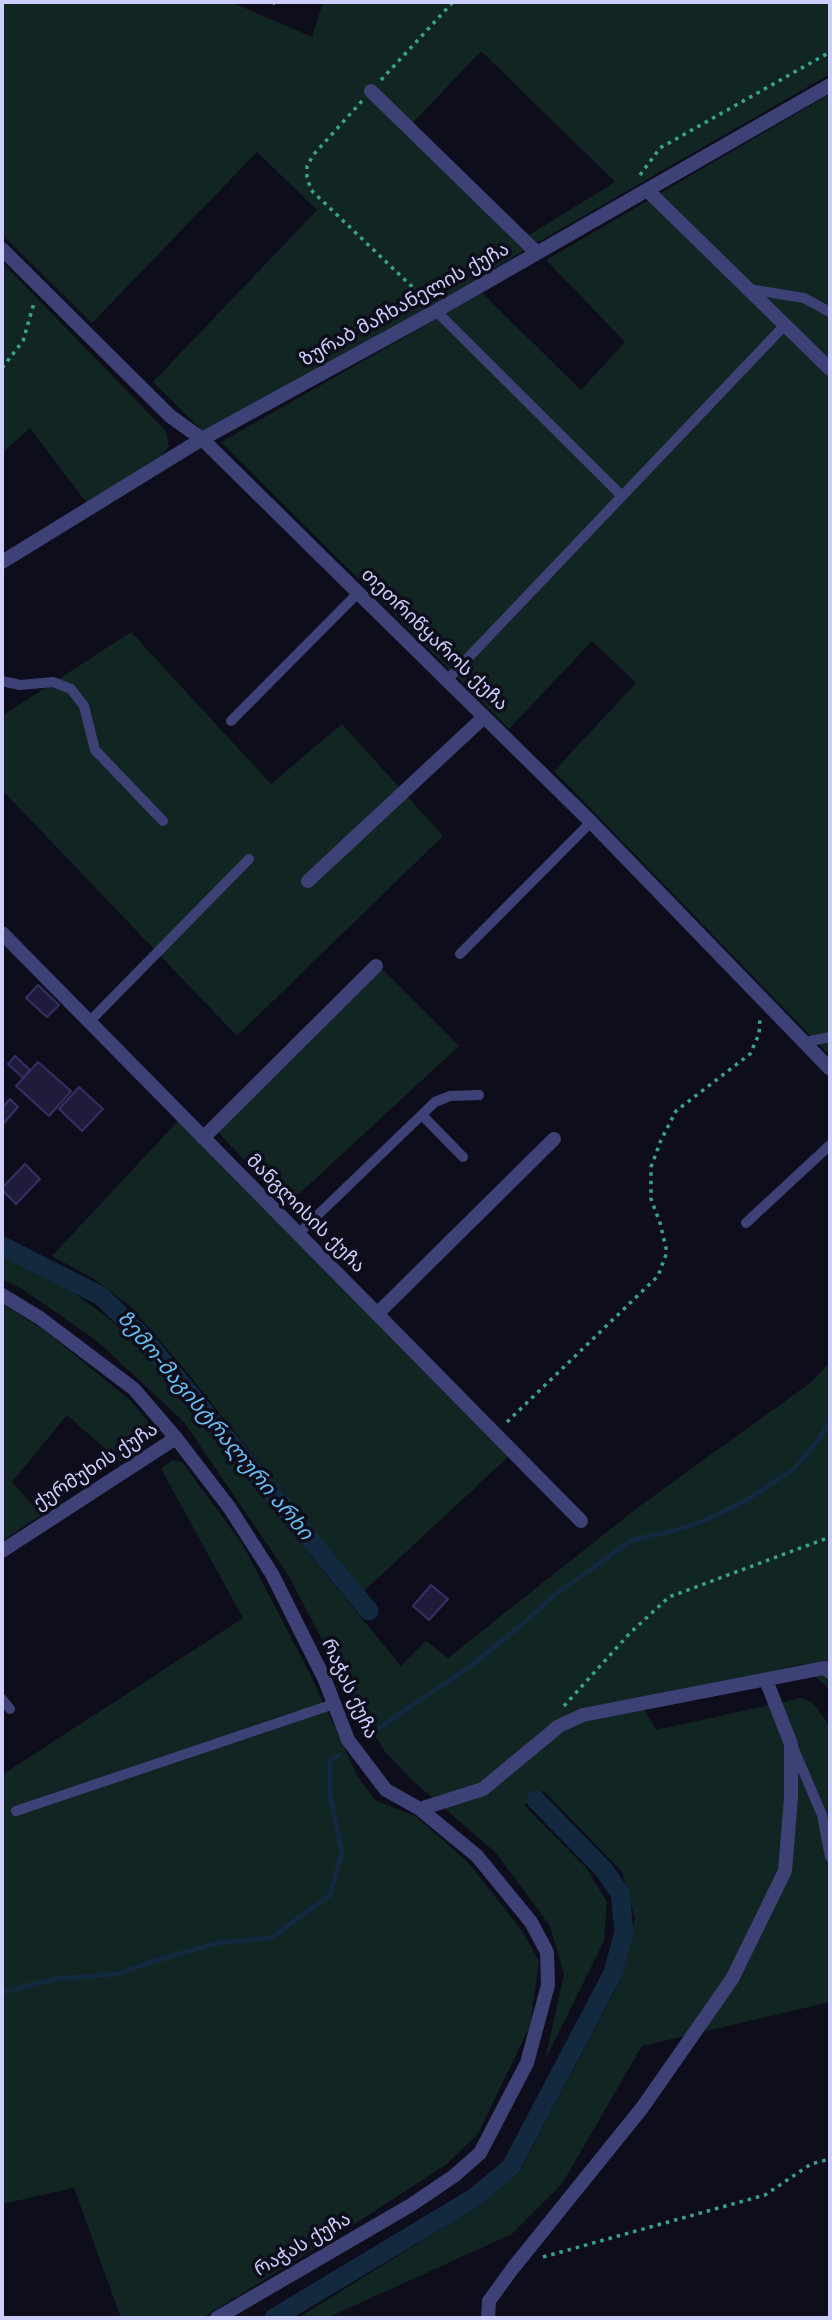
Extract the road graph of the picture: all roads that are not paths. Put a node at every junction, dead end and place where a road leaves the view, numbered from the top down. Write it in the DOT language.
graph roads {
  1 [pos="830,85"];
  2 [pos="371,91"];
  3 [pos="647,190"];
  4 [pos="2,249"];
  5 [pos="537,253"];
  6 [pos="749,289"];
  7 [pos="436,311"];
  8 [pos="830,312"];
  9 [pos="785,325"];
  10 [pos="830,369"];
  11 [pos="202,439"];
  12 [pos="622,496"];
  13 [pos="2,562"];
  14 [pos="358,593"];
  15 [pos="447,680"];
  16 [pos="2,681"];
  17 [pos="484,717"];
  18 [pos="231,721"];
  19 [pos="163,821"];
  20 [pos="591,822"];
  21 [pos="249,859"];
  22 [pos="308,881"];
  23 [pos="2,933"];
  24 [pos="460,954"];
  25 [pos="376,966"];
  26 [pos="89,1022"];
  27 [pos="830,1037"];
  28 [pos="805,1042"];
  29 [pos="830,1069"];
  30 [pos="478,1095"];
  31 [pos="422,1115"];
  32 [pos="204,1138"];
  33 [pos="554,1139"];
  34 [pos="830,1145"];
  35 [pos="463,1157"];
  36 [pos="746,1223"];
  37 [pos="298,1234"];
  38 [pos="2,1295"];
  39 [pos="377,1314"];
  40 [pos="176,1438"];
  41 [pos="581,1521"];
  42 [pos="2,1551"];
  43 [pos="828,1666"];
  44 [pos="766,1680"];
  45 [pos="2,1699"];
  46 [pos="334,1704"];
  47 [pos="9,1709"];
  48 [pos="791,1744"];
  49 [pos="419,1809"];
  50 [pos="16,1811"];
  51 [pos="830,1857"];
  52 [pos="217,2318"];
  53 [pos="488,2318"];
  1 -- 3 [label="street, ზურაბ მაჩხანელის ქუჩა"];
  2 -- 5 [label="street"];
  3 -- 5 [label="street, ზურაბ მაჩხანელის ქუჩა"];
  3 -- 6 [label="street"];
  4 -- 11 [label="street, თეთრიწყაროს ქუჩა"];
  5 -- 7 [label="street, ზურაბ მაჩხანელის ქუჩა"];
  6 -- 8 [label="lane"];
  6 -- 9 [label="street"];
  7 -- 11 [label="street, ზურაბ მაჩხანელის ქუჩა"];
  7 -- 12 [label="lane"];
  9 -- 10 [label="street"];
  9 -- 12 [label="lane"];
  11 -- 13 [label="street, ზურაბ მაჩხანელის ქუჩა"];
  11 -- 14 [label="street, თეთრიწყაროს ქუჩა"];
  12 -- 15 [label="lane"];
  14 -- 15 [label="street, თეთრიწყაროს ქუჩა"];
  14 -- 18 [label="lane"];
  15 -- 17 [label="street, თეთრიწყაროს ქუჩა"];
  16 -- 19 [label="lane"];
  17 -- 20 [label="street, თეთრიწყაროს ქუჩა"];
  17 -- 22 [label="street"];
  20 -- 24 [label="lane"];
  20 -- 28 [label="street, თეთრიწყაროს ქუჩა"];
  21 -- 26 [label="lane"];
  23 -- 26 [label="street, მანგლისის ქუჩა"];
  25 -- 32 [label="street"];
  26 -- 32 [label="street, მანგლისის ქუჩა"];
  27 -- 28 [label="lane"];
  28 -- 29 [label="street, თეთრიწყაროს ქუჩა"];
  30 -- 31 [label="lane"];
  31 -- 35 [label="lane"];
  31 -- 37 [label="lane"];
  32 -- 37 [label="street, მანგლისის ქუჩა"];
  33 -- 39 [label="street"];
  34 -- 36 [label="lane"];
  37 -- 39 [label="street, მანგლისის ქუჩა"];
  38 -- 40 [label="street, რაჭას ქუჩა"];
  39 -- 41 [label="street, მანგლისის ქუჩა"];
  40 -- 42 [label="street, ქურმუხის ქუჩა"];
  40 -- 46 [label="street, რაჭას ქუჩა"];
  43 -- 44 [label="street"];
  44 -- 48 [label="street"];
  44 -- 49 [label="street"];
  45 -- 47 [label="lane"];
  46 -- 49 [label="street, რაჭას ქუჩა"];
  46 -- 50 [label="lane"];
  48 -- 51 [label="lane"];
  48 -- 53 [label="street"];
  49 -- 52 [label="street, რაჭას ქუჩა"];
}
